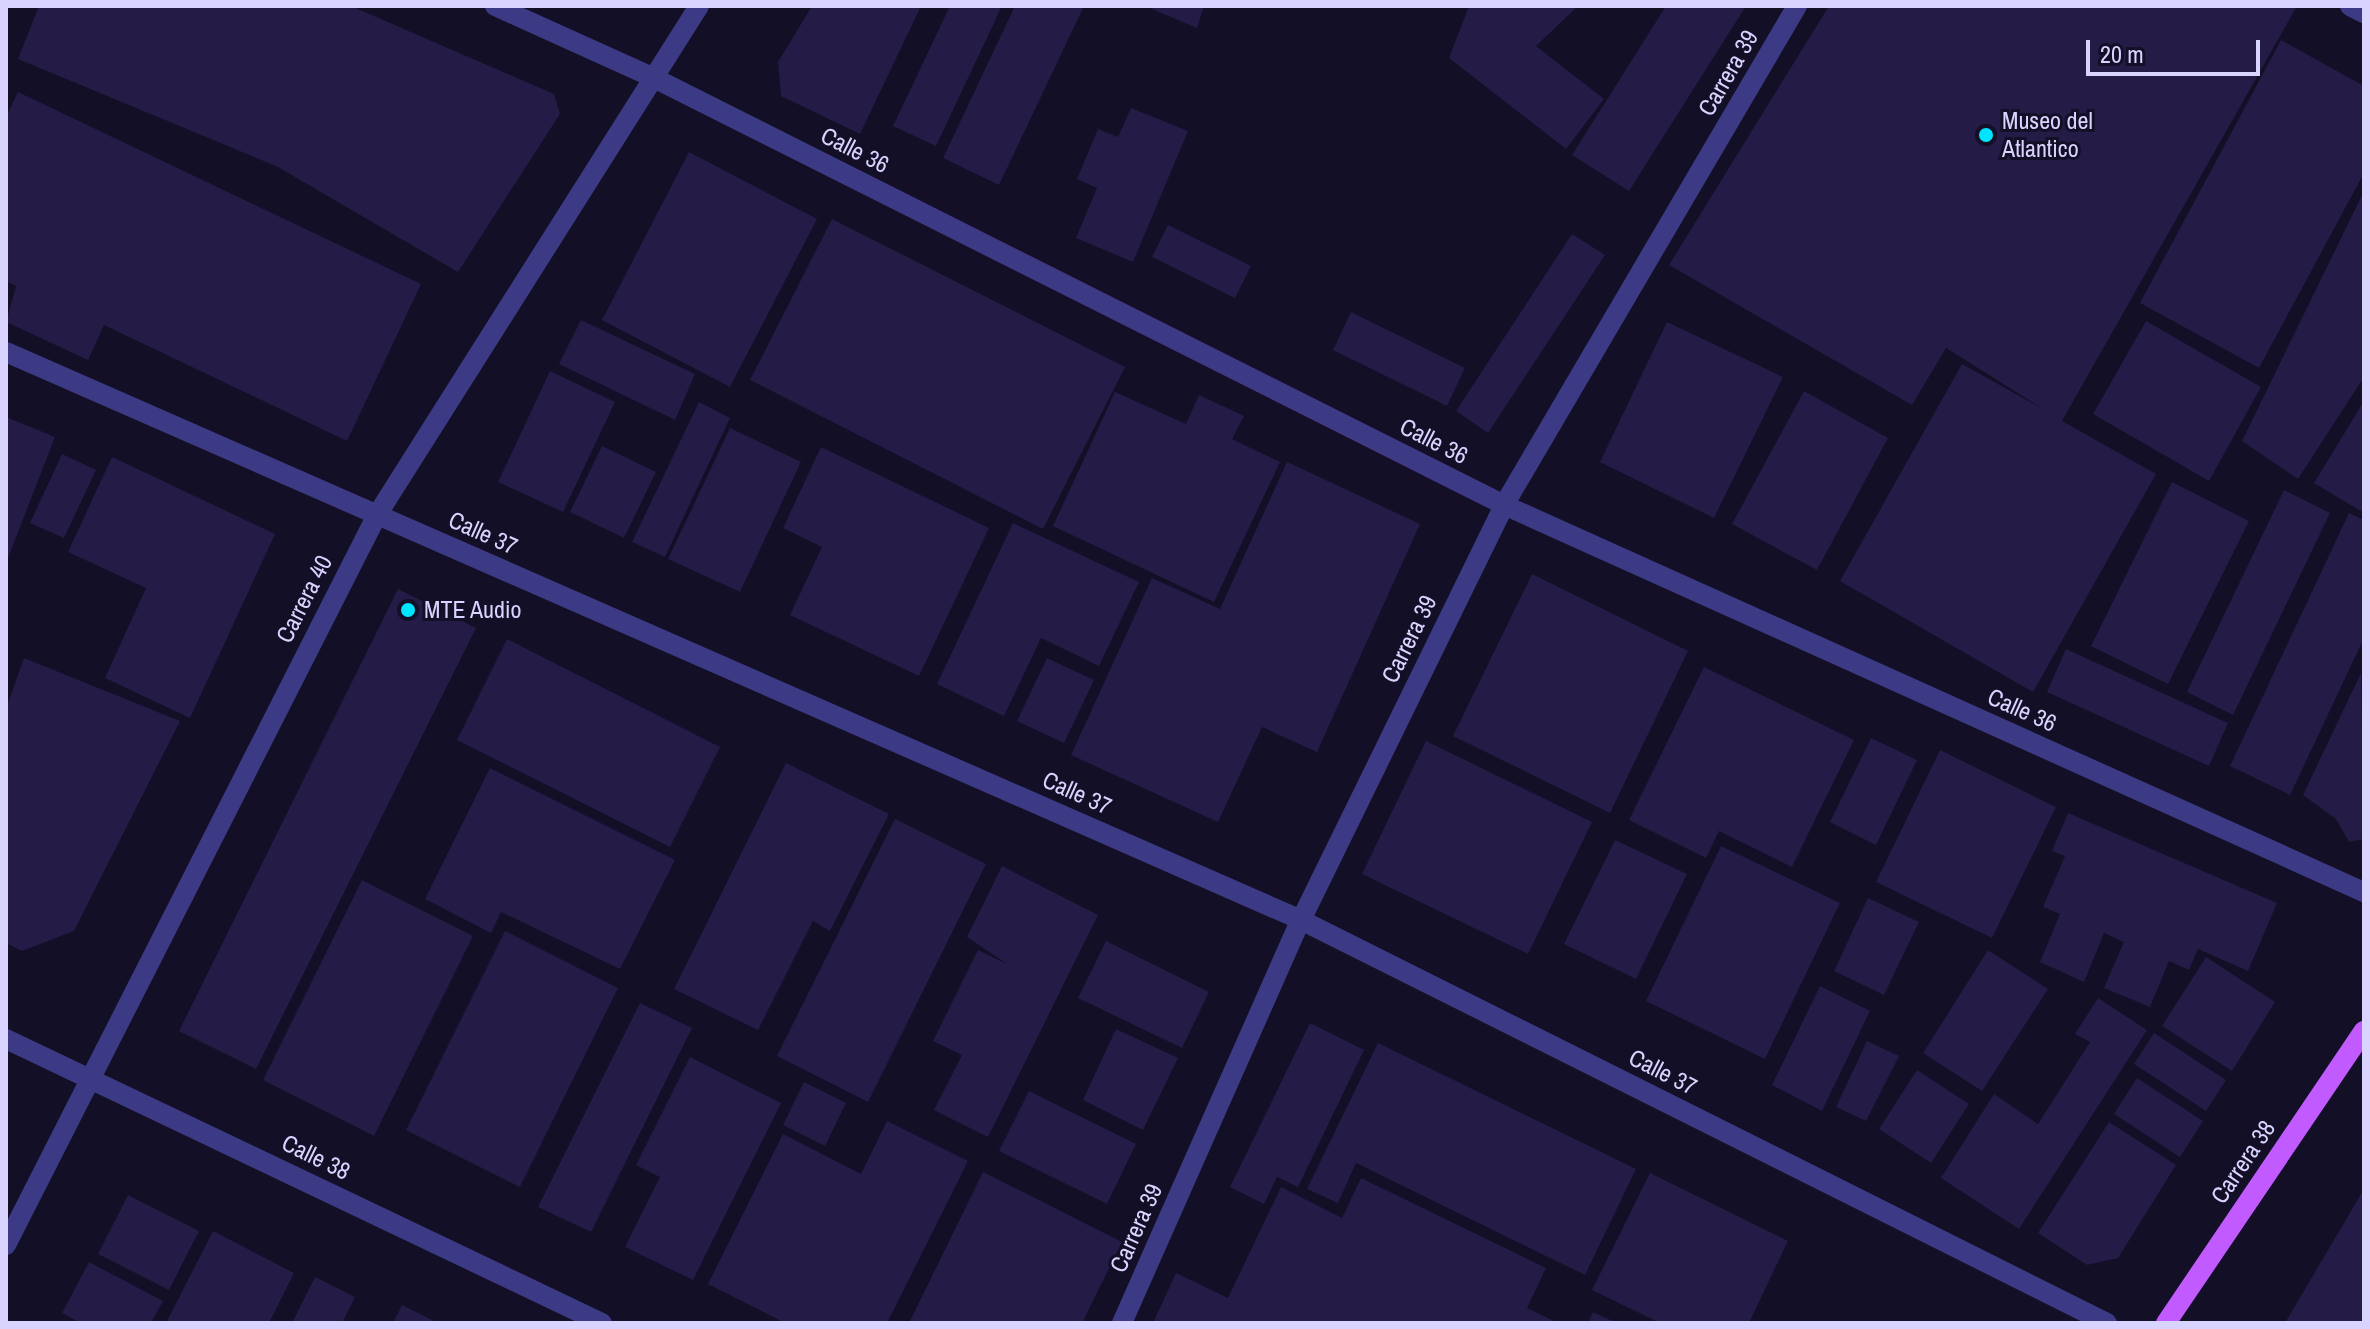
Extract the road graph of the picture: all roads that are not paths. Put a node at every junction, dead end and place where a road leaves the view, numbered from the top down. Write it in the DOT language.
graph roads {
  1 [pos="495,6"];
  2 [pos="699,6"];
  3 [pos="1797,6"];
  4 [pos="2350,6"];
  5 [pos="2364,13"];
  6 [pos="652,77"];
  7 [pos="6,352"];
  8 [pos="1504,505"];
  9 [pos="377,515"];
  10 [pos="2364,892"];
  11 [pos="1301,920"];
  12 [pos="2364,1031"];
  13 [pos="6,1039"];
  14 [pos="88,1076"];
  15 [pos="6,1245"];
  16 [pos="602,1323"];
  17 [pos="1122,1323"];
  18 [pos="2107,1323"];
  19 [pos="2166,1323"];
  1 -- 6 [label="street, Calle 36"];
  2 -- 6 [label="street, Carrera 40"];
  3 -- 8 [label="street, Carrera 39"];
  4 -- 5 [label="street"];
  6 -- 8 [label="street, Calle 36"];
  6 -- 9 [label="street, Carrera 40"];
  7 -- 9 [label="street, Calle 37"];
  8 -- 10 [label="street, Calle 36"];
  8 -- 11 [label="street, Carrera 39"];
  9 -- 11 [label="street, Calle 37"];
  9 -- 14 [label="street, Carrera 40"];
  11 -- 17 [label="street, Carrera 39"];
  11 -- 18 [label="street, Calle 37"];
  12 -- 19 [label="main road, Carrera 38"];
  13 -- 14 [label="street, Calle 38"];
  14 -- 15 [label="street, Carrera 40"];
  14 -- 16 [label="street, Calle 38"];
}
